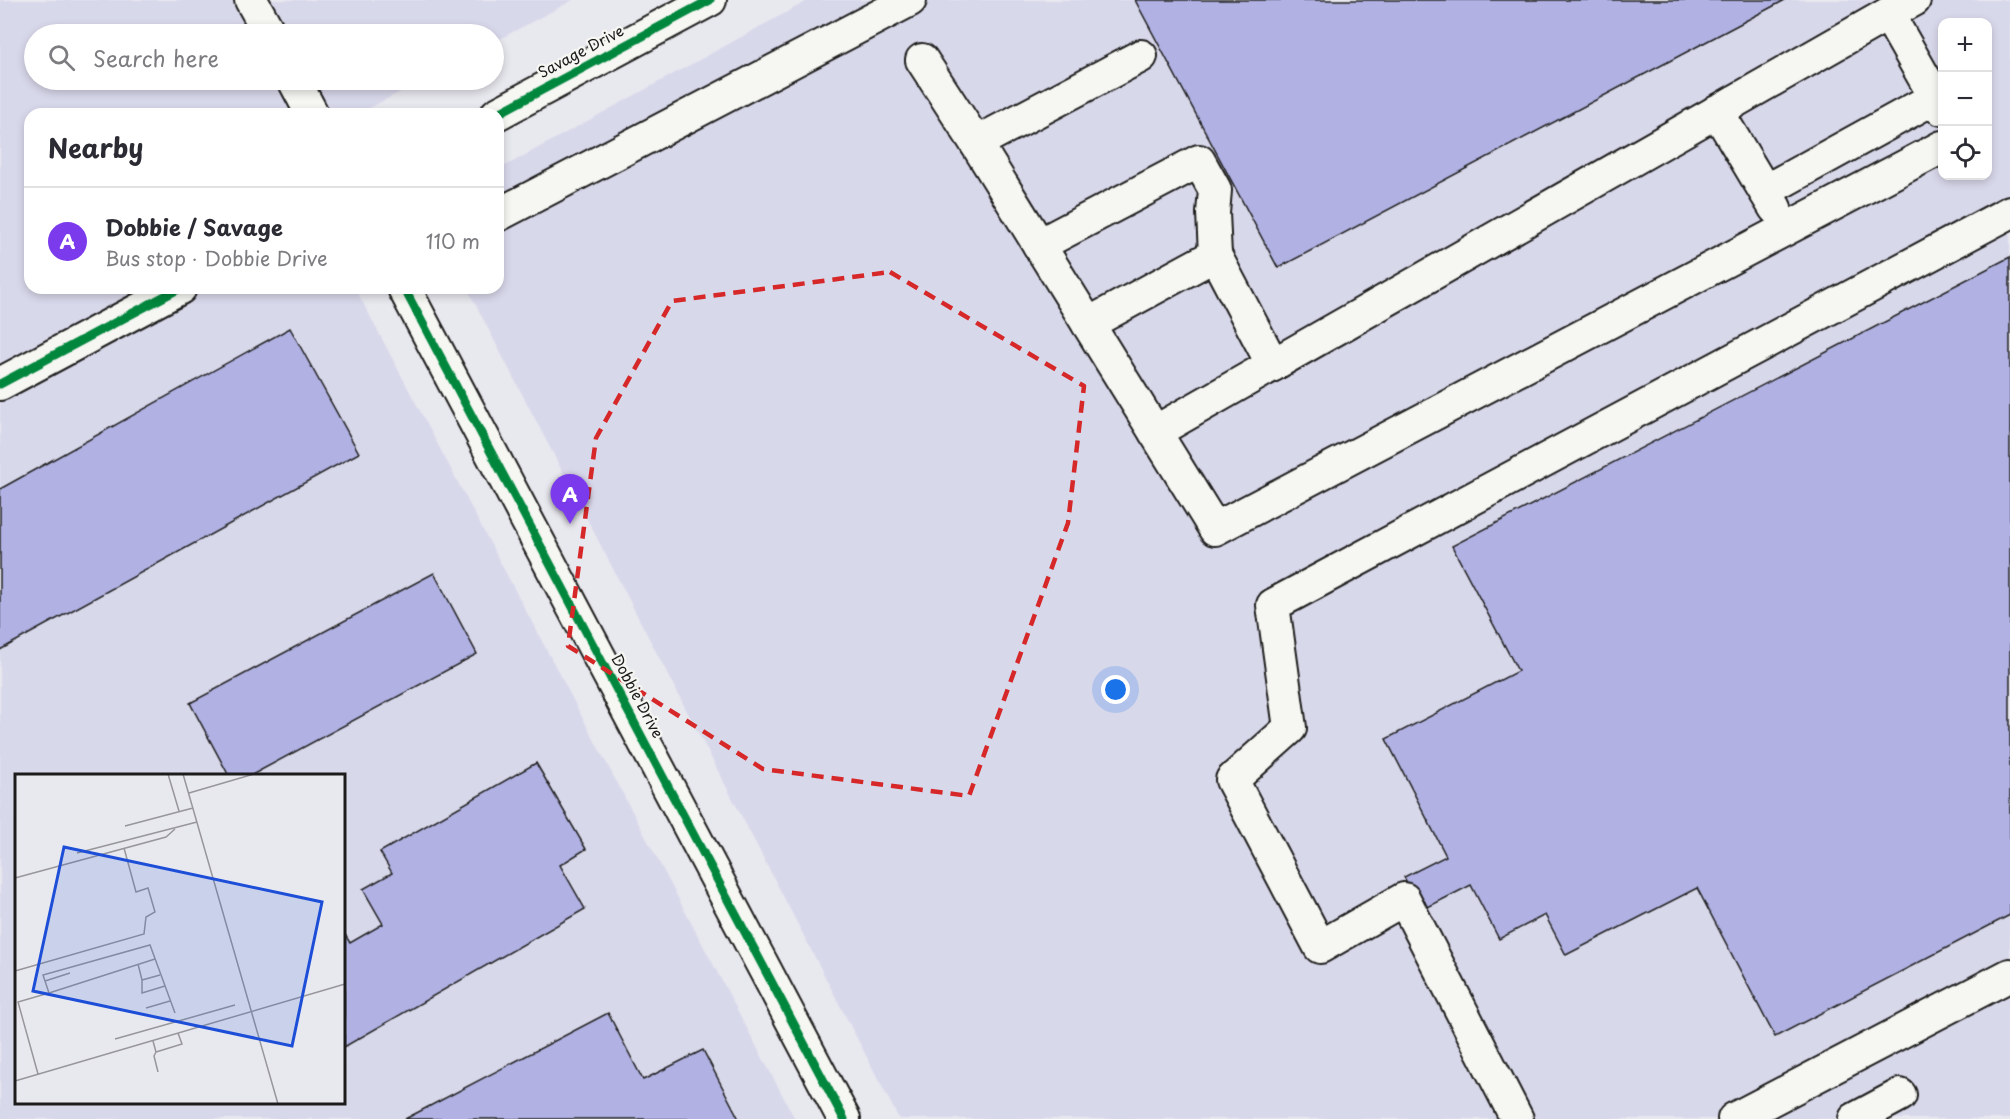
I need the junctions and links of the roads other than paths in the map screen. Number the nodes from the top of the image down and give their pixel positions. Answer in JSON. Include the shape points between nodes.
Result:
{"nodes":[{"id":1,"x":251,"y":0,"type":"edge"},
{"id":2,"x":710,"y":0,"type":"edge"},
{"id":3,"x":910,"y":0,"type":"edge"},
{"id":4,"x":1901,"y":7,"type":"edge"},
{"id":5,"x":264,"y":24,"type":"edge"},
{"id":6,"x":1141,"y":56,"type":"dead end"},
{"id":7,"x":922,"y":60,"type":"dead end"},
{"id":8,"x":299,"y":90,"type":"edge"},
{"id":9,"x":1938,"y":100,"type":"edge"},
{"id":10,"x":1938,"y":104,"type":"edge"},
{"id":11,"x":309,"y":108,"type":"edge"},
{"id":12,"x":504,"y":110,"type":"edge"},
{"id":13,"x":1718,"y":111,"type":"junction"},
{"id":14,"x":976,"y":143,"type":"junction"},
{"id":15,"x":1938,"y":149,"type":"edge"},
{"id":16,"x":1765,"y":191,"type":"junction"},
{"id":17,"x":504,"y":212,"type":"edge"},
{"id":18,"x":2010,"y":212,"type":"edge"},
{"id":19,"x":1788,"y":229,"type":"junction"},
{"id":20,"x":1039,"y":245,"type":"junction"},
{"id":21,"x":1215,"y":255,"type":"junction"},
{"id":22,"x":169,"y":294,"type":"edge"},
{"id":23,"x":407,"y":294,"type":"edge"},
{"id":24,"x":1088,"y":324,"type":"junction"},
{"id":25,"x":1273,"y":365,"type":"junction"},
{"id":26,"x":0,"y":384,"type":"edge"},
{"id":27,"x":1155,"y":432,"type":"junction"},
{"id":28,"x":2010,"y":975,"type":"edge"},
{"id":29,"x":1900,"y":1095,"type":"dead end"},
{"id":30,"x":844,"y":1119,"type":"edge"},
{"id":31,"x":1518,"y":1119,"type":"edge"},
{"id":32,"x":1734,"y":1119,"type":"edge"},
{"id":33,"x":1855,"y":1119,"type":"edge"}],
"edges":[{"from":1,"to":5,"type":"street"},
{"from":2,"to":12,"type":"street","name":"Savage Drive"},
{"from":3,"to":17,"type":"street"},
{"from":4,"to":9,"type":"street"},
{"from":4,"to":13,"type":"street"},
{"from":6,"to":14,"type":"street"},
{"from":7,"to":14,"type":"street"},
{"from":8,"to":11,"type":"street"},
{"from":10,"to":16,"type":"street"},
{"from":13,"to":16,"type":"street"},
{"from":13,"to":25,"type":"street"},
{"from":14,"to":20,"type":"street"},
{"from":15,"to":19,"type":"street"},
{"from":16,"to":19,"type":"street"},
{"from":18,"to":31,"type":"street","via":[[1274,605],[1290,728],[1232,780],[1320,947],[1404,899]]},
{"from":19,"to":27,"type":"street","via":[[1215,529]]},
{"from":20,"to":21,"type":"street","via":[[1199,161],[1215,190]]},
{"from":20,"to":24,"type":"street"},
{"from":21,"to":24,"type":"street"},
{"from":21,"to":25,"type":"street"},
{"from":22,"to":26,"type":"street"},
{"from":23,"to":30,"type":"street","name":"Dobbie Drive"},
{"from":24,"to":27,"type":"street"},
{"from":25,"to":27,"type":"street"},
{"from":28,"to":32,"type":"street"},
{"from":29,"to":33,"type":"street"}]}
